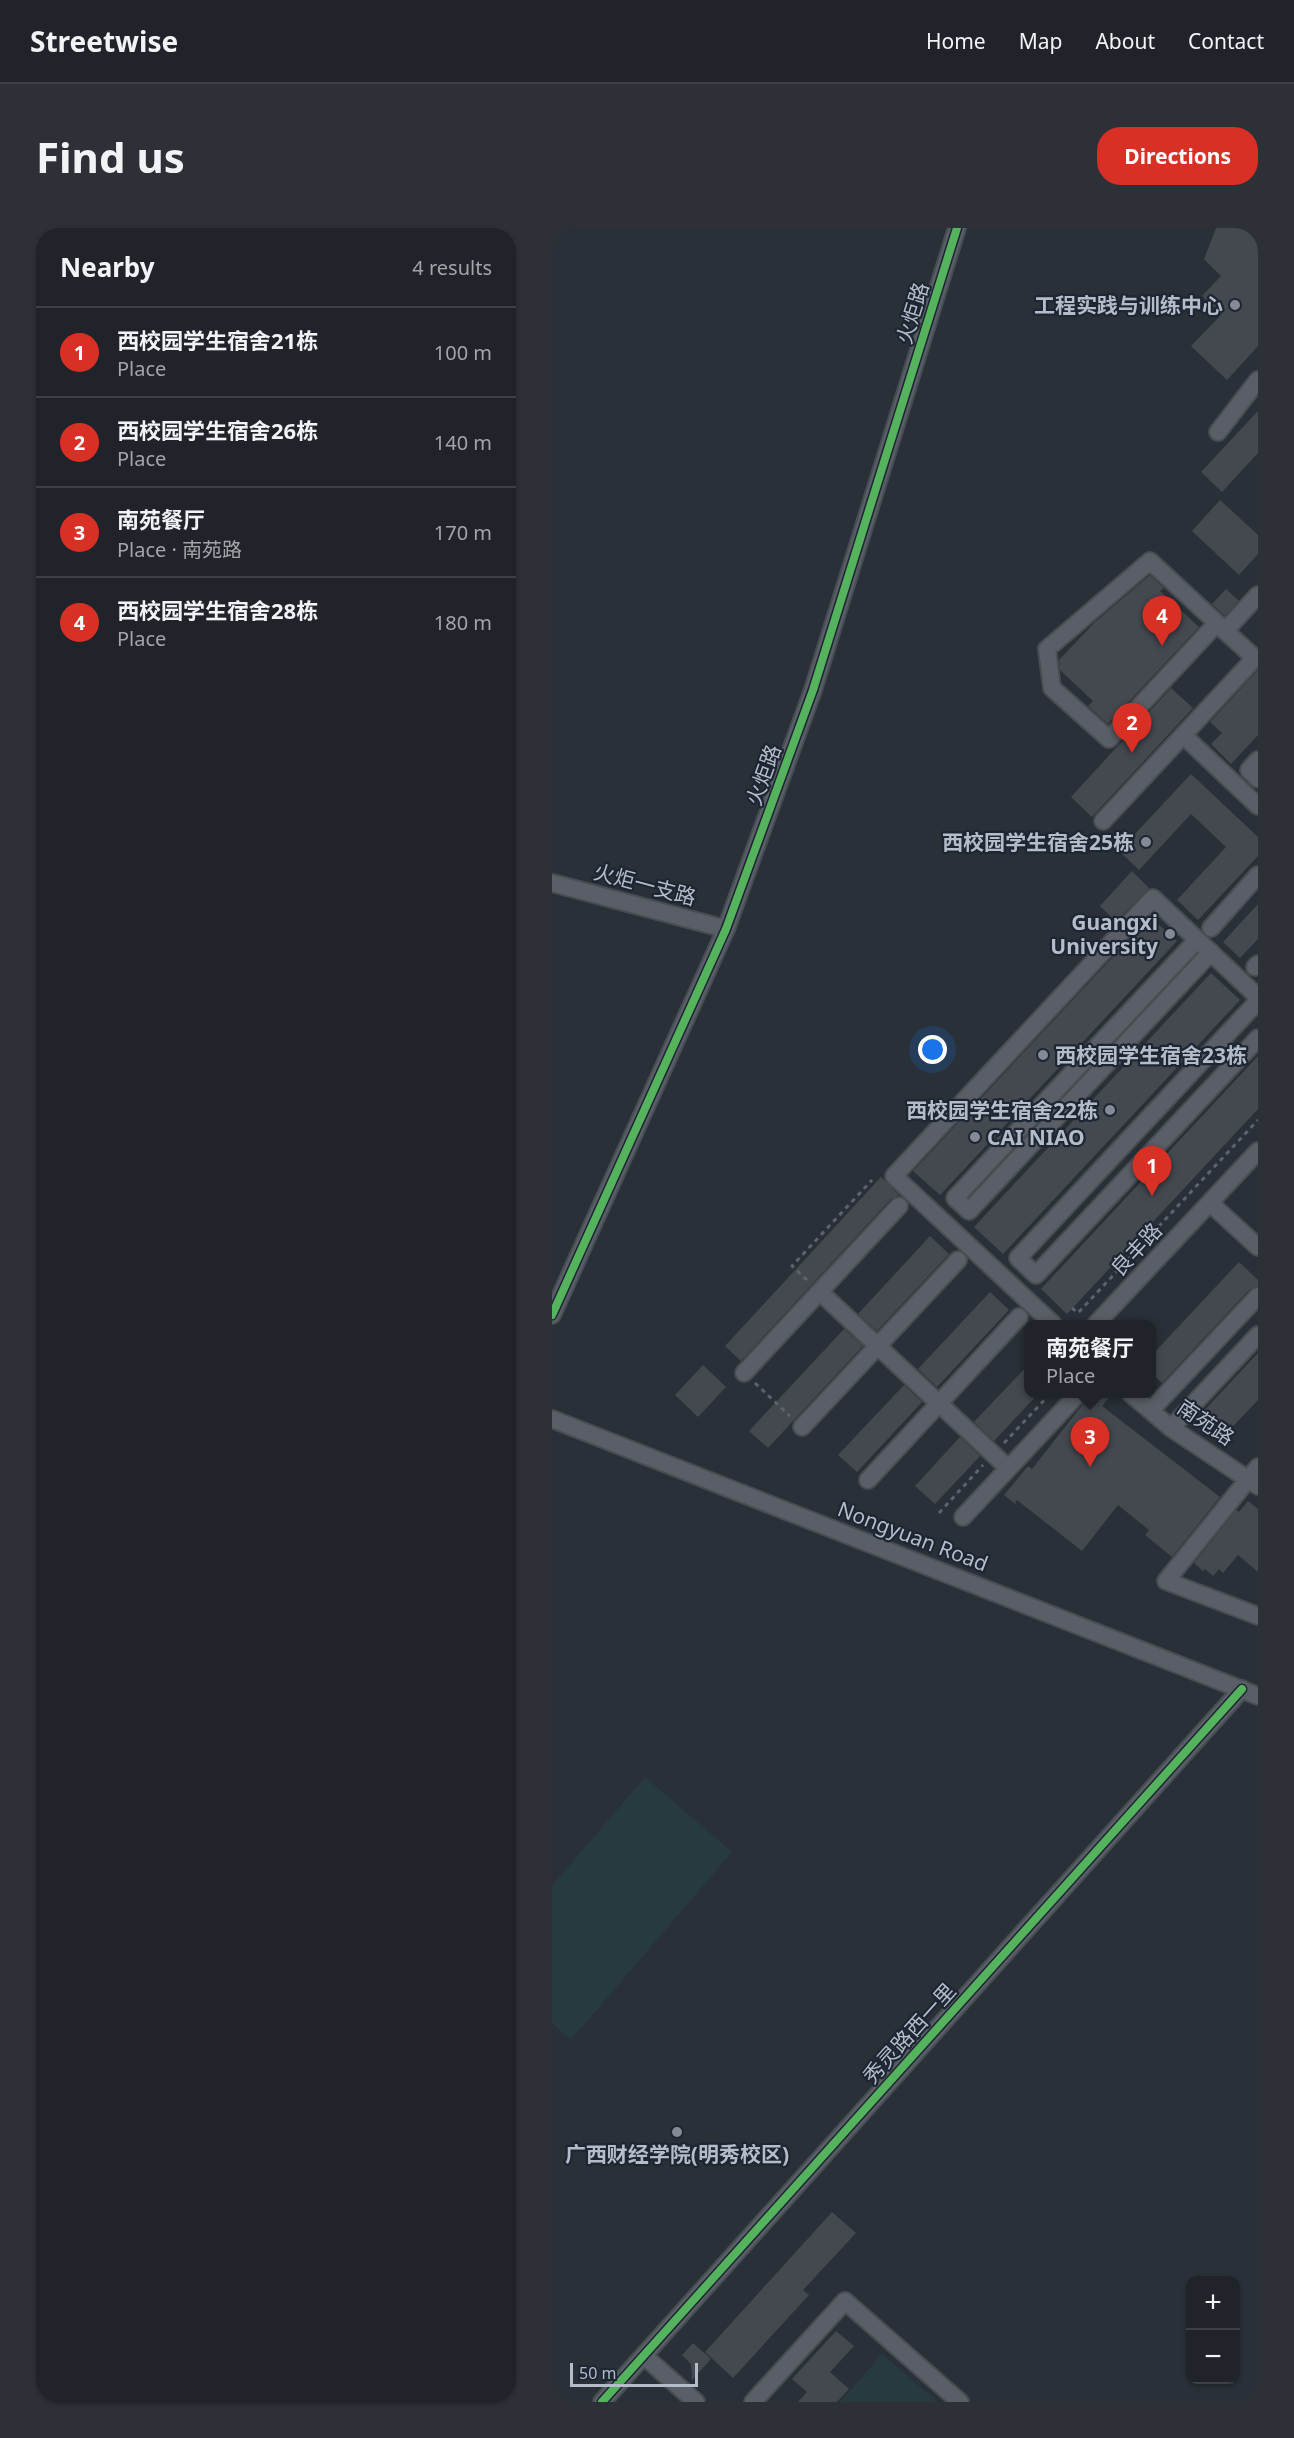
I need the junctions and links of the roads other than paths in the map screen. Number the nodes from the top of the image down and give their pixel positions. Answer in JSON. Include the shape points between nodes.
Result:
{"nodes":[{"id":1,"x":957,"y":228,"type":"edge"},
{"id":2,"x":1258,"y":380,"type":"edge"},
{"id":3,"x":1218,"y":432,"type":"dead end"},
{"id":4,"x":1258,"y":596,"type":"edge"},
{"id":5,"x":1221,"y":627,"type":"junction"},
{"id":6,"x":1183,"y":735,"type":"junction"},
{"id":7,"x":1258,"y":760,"type":"edge"},
{"id":8,"x":1258,"y":778,"type":"edge"},
{"id":9,"x":1258,"y":806,"type":"edge"},
{"id":10,"x":1102,"y":821,"type":"dead end"},
{"id":11,"x":1258,"y":875,"type":"edge"},
{"id":12,"x":552,"y":883,"type":"edge"},
{"id":13,"x":1211,"y":928,"type":"dead end"},
{"id":14,"x":726,"y":929,"type":"junction"},
{"id":15,"x":1197,"y":940,"type":"junction"},
{"id":16,"x":1211,"y":952,"type":"junction"},
{"id":17,"x":1258,"y":997,"type":"edge"},
{"id":18,"x":1258,"y":1001,"type":"edge"},
{"id":19,"x":1258,"y":1038,"type":"edge"},
{"id":20,"x":1258,"y":1151,"type":"edge"},
{"id":21,"x":1210,"y":1203,"type":"junction"},
{"id":22,"x":899,"y":1206,"type":"dead end"},
{"id":23,"x":1258,"y":1246,"type":"edge"},
{"id":24,"x":958,"y":1260,"type":"dead end"},
{"id":25,"x":820,"y":1292,"type":"junction"},
{"id":26,"x":1258,"y":1296,"type":"edge"},
{"id":27,"x":552,"y":1315,"type":"edge"},
{"id":28,"x":1019,"y":1317,"type":"dead end"},
{"id":29,"x":1049,"y":1320,"type":"edge"},
{"id":30,"x":1100,"y":1320,"type":"edge"},
{"id":31,"x":1258,"y":1335,"type":"edge"},
{"id":32,"x":878,"y":1346,"type":"junction"},
{"id":33,"x":744,"y":1373,"type":"road end"},
{"id":34,"x":1074,"y":1398,"type":"edge"},
{"id":35,"x":1136,"y":1398,"type":"edge"},
{"id":36,"x":939,"y":1403,"type":"junction"},
{"id":37,"x":1150,"y":1410,"type":"junction"},
{"id":38,"x":552,"y":1419,"type":"edge"},
{"id":39,"x":802,"y":1427,"type":"road end"},
{"id":40,"x":1171,"y":1428,"type":"junction"},
{"id":41,"x":1008,"y":1468,"type":"junction"},
{"id":42,"x":1255,"y":1477,"type":"edge"},
{"id":43,"x":867,"y":1480,"type":"dead end"},
{"id":44,"x":963,"y":1517,"type":"dead end"},
{"id":45,"x":1258,"y":1616,"type":"edge"},
{"id":46,"x":1242,"y":1689,"type":"junction"},
{"id":47,"x":1258,"y":1696,"type":"edge"},
{"id":48,"x":644,"y":2356,"type":"junction"},
{"id":49,"x":602,"y":2402,"type":"edge"},
{"id":50,"x":696,"y":2402,"type":"edge"},
{"id":51,"x":753,"y":2402,"type":"edge"},
{"id":52,"x":960,"y":2402,"type":"edge"}],
"edges":[{"from":1,"to":14,"type":"street","name":"火炬路","via":[[813,690]]},
{"from":2,"to":3,"type":"street"},
{"from":4,"to":5,"type":"street"},
{"from":5,"to":5,"type":"street","via":[[1150,561],[1047,649],[1052,688],[1108,739]]},
{"from":5,"to":6,"type":"street","via":[[1255,658]]},
{"from":6,"to":9,"type":"street"},
{"from":6,"to":10,"type":"street"},
{"from":7,"to":8,"type":"street","via":[[1249,770]]},
{"from":11,"to":13,"type":"street"},
{"from":12,"to":14,"type":"street","name":"火炬一支路"},
{"from":14,"to":27,"type":"street","name":"火炬路"},
{"from":15,"to":16,"type":"street"},
{"from":15,"to":16,"type":"street","via":[[955,1198],[969,1211]]},
{"from":15,"to":29,"type":"street","via":[[1153,898],[894,1176]]},
{"from":16,"to":17,"type":"street"},
{"from":18,"to":19,"type":"street","via":[[1018,1258],[1036,1275]]},
{"from":20,"to":21,"type":"street","name":"良丰路"},
{"from":21,"to":23,"type":"street"},
{"from":21,"to":30,"type":"street","name":"良丰路"},
{"from":22,"to":25,"type":"street"},
{"from":24,"to":32,"type":"street"},
{"from":25,"to":32,"type":"street"},
{"from":25,"to":33,"type":"street"},
{"from":26,"to":37,"type":"street"},
{"from":28,"to":36,"type":"street"},
{"from":31,"to":40,"type":"street"},
{"from":32,"to":36,"type":"street"},
{"from":32,"to":39,"type":"street"},
{"from":34,"to":41,"type":"street"},
{"from":35,"to":37,"type":"street","name":"南苑路"},
{"from":36,"to":41,"type":"street"},
{"from":36,"to":43,"type":"street"},
{"from":37,"to":40,"type":"street","name":"南苑路"},
{"from":38,"to":46,"type":"street","name":"Nongyuan Road"},
{"from":40,"to":42,"type":"street","name":"南苑路"},
{"from":41,"to":44,"type":"street"},
{"from":42,"to":45,"type":"street","via":[[1166,1581]]},
{"from":46,"to":47,"type":"street","name":"Nongyuan Road"},
{"from":46,"to":48,"type":"street","name":"秀灵路西一里"},
{"from":48,"to":49,"type":"street","name":"秀灵路西一里"},
{"from":48,"to":50,"type":"street"},
{"from":51,"to":52,"type":"street","via":[[844,2301]]}]}
